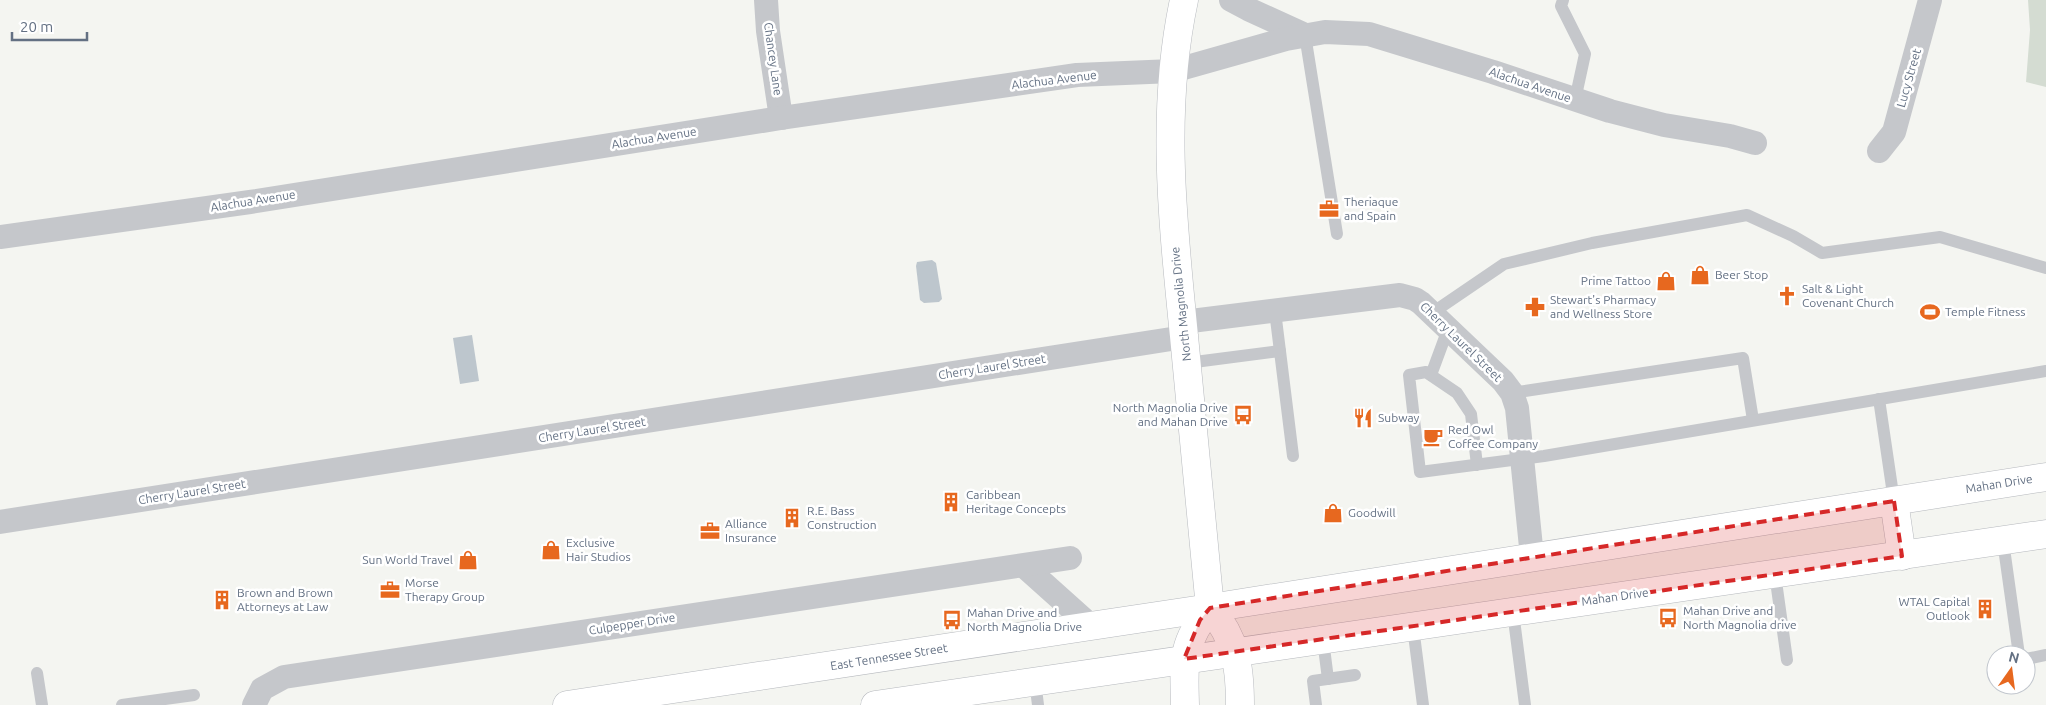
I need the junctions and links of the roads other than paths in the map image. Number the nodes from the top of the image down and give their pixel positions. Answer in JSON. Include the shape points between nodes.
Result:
{"nodes":[{"id":1,"x":766,"y":0,"type":"edge"},
{"id":2,"x":1184,"y":0,"type":"edge"},
{"id":3,"x":1231,"y":0,"type":"edge"},
{"id":4,"x":1563,"y":0,"type":"edge"},
{"id":5,"x":1930,"y":0,"type":"edge"},
{"id":6,"x":1305,"y":35,"type":"junction"},
{"id":7,"x":1173,"y":71,"type":"junction"},
{"id":8,"x":1575,"y":100,"type":"junction"},
{"id":9,"x":781,"y":118,"type":"junction"},
{"id":10,"x":1755,"y":143,"type":"dead end"},
{"id":11,"x":1879,"y":151,"type":"dead end"},
{"id":12,"x":1337,"y":234,"type":"dead end"},
{"id":13,"x":0,"y":238,"type":"edge"},
{"id":14,"x":2046,"y":268,"type":"edge"},
{"id":15,"x":1275,"y":311,"type":"junction"},
{"id":16,"x":1440,"y":321,"type":"junction"},
{"id":17,"x":1185,"y":341,"type":"junction"},
{"id":18,"x":1280,"y":351,"type":"junction"},
{"id":19,"x":2046,"y":371,"type":"edge"},
{"id":20,"x":1431,"y":375,"type":"junction"},
{"id":21,"x":1512,"y":393,"type":"junction"},
{"id":22,"x":1879,"y":398,"type":"junction"},
{"id":23,"x":1753,"y":420,"type":"junction"},
{"id":24,"x":1293,"y":456,"type":"dead end"},
{"id":25,"x":1523,"y":460,"type":"junction"},
{"id":26,"x":1477,"y":465,"type":"junction"},
{"id":27,"x":2046,"y":477,"type":"edge"},
{"id":28,"x":1894,"y":501,"type":"junction"},
{"id":29,"x":0,"y":522,"type":"edge"},
{"id":30,"x":2046,"y":534,"type":"edge"},
{"id":31,"x":2003,"y":541,"type":"junction"},
{"id":32,"x":1902,"y":556,"type":"junction"},
{"id":33,"x":1532,"y":557,"type":"junction"},
{"id":34,"x":1070,"y":558,"type":"dead end"},
{"id":35,"x":1024,"y":566,"type":"junction"},
{"id":36,"x":1775,"y":574,"type":"junction"},
{"id":37,"x":1210,"y":608,"type":"junction"},
{"id":38,"x":1513,"y":612,"type":"junction"},
{"id":39,"x":1091,"y":626,"type":"junction"},
{"id":40,"x":1414,"y":627,"type":"junction"},
{"id":41,"x":1323,"y":640,"type":"junction"},
{"id":42,"x":2018,"y":645,"type":"edge"},
{"id":43,"x":1236,"y":653,"type":"junction"},
{"id":44,"x":1184,"y":659,"type":"junction"},
{"id":45,"x":1787,"y":660,"type":"dead end"},
{"id":46,"x":37,"y":673,"type":"dead end"},
{"id":47,"x":1355,"y":675,"type":"dead end"},
{"id":48,"x":1328,"y":679,"type":"junction"},
{"id":49,"x":1036,"y":693,"type":"edge"},
{"id":50,"x":194,"y":695,"type":"dead end"},
{"id":51,"x":947,"y":700,"type":"edge"},
{"id":52,"x":576,"y":704,"type":"edge"},
{"id":53,"x":42,"y":705,"type":"edge"},
{"id":54,"x":122,"y":705,"type":"edge"},
{"id":55,"x":254,"y":705,"type":"edge"},
{"id":56,"x":875,"y":705,"type":"edge"},
{"id":57,"x":1184,"y":705,"type":"edge"},
{"id":58,"x":1240,"y":705,"type":"edge"},
{"id":59,"x":1316,"y":705,"type":"edge"},
{"id":60,"x":1423,"y":705,"type":"edge"},
{"id":61,"x":1525,"y":705,"type":"edge"}],
"edges":[{"from":1,"to":9,"type":"street","name":"Chancey Lane"},
{"from":2,"to":7,"type":"main road","name":"North Magnolia Drive"},
{"from":3,"to":6,"type":"street"},
{"from":4,"to":8,"type":"lane","via":[[1561,6],[1585,54]]},
{"from":5,"to":11,"type":"street","name":"Lucy Street","via":[[1894,132]]},
{"from":6,"to":7,"type":"street","name":"Alachua Avenue"},
{"from":6,"to":8,"type":"street","name":"Alachua Avenue","via":[[1325,32],[1369,34]]},
{"from":6,"to":12,"type":"lane"},
{"from":7,"to":9,"type":"street","name":"Alachua Avenue","via":[[1077,76]]},
{"from":7,"to":17,"type":"main road","name":"North Magnolia Drive","via":[[1170,188]]},
{"from":8,"to":10,"type":"street","name":"Alachua Avenue","via":[[1664,125]]},
{"from":9,"to":13,"type":"street","name":"Alachua Avenue"},
{"from":14,"to":16,"type":"lane","via":[[1940,238],[1822,253],[1747,216],[1592,243],[1504,264]]},
{"from":15,"to":16,"type":"street","name":"Cherry Laurel Street","via":[[1400,295],[1415,299]]},
{"from":15,"to":17,"type":"street","name":"Cherry Laurel Street"},
{"from":15,"to":18,"type":"lane"},
{"from":16,"to":20,"type":"lane"},
{"from":16,"to":21,"type":"street","name":"Cherry Laurel Street"},
{"from":17,"to":18,"type":"lane"},
{"from":17,"to":29,"type":"street","name":"Cherry Laurel Street"},
{"from":17,"to":37,"type":"main road","name":"North Magnolia Drive"},
{"from":18,"to":24,"type":"lane"},
{"from":19,"to":22,"type":"lane"},
{"from":20,"to":26,"type":"lane","via":[[1457,393],[1471,414]]},
{"from":20,"to":26,"type":"lane","via":[[1426,372],[1409,375],[1420,472]]},
{"from":21,"to":23,"type":"lane","via":[[1743,358]]},
{"from":21,"to":25,"type":"street","name":"Cherry Laurel Street","via":[[1517,408]]},
{"from":22,"to":23,"type":"lane"},
{"from":22,"to":28,"type":"lane"},
{"from":23,"to":25,"type":"lane"},
{"from":25,"to":26,"type":"lane"},
{"from":25,"to":33,"type":"street","name":"Cherry Laurel Street"},
{"from":27,"to":28,"type":"main road","name":"Mahan Drive"},
{"from":28,"to":32,"type":"main road"},
{"from":28,"to":33,"type":"main road","name":"Mahan Drive"},
{"from":30,"to":31,"type":"main road","name":"Mahan Drive"},
{"from":31,"to":32,"type":"main road","name":"Mahan Drive"},
{"from":31,"to":42,"type":"lane"},
{"from":32,"to":36,"type":"main road","name":"Mahan Drive"},
{"from":33,"to":37,"type":"main road","name":"Mahan Drive"},
{"from":34,"to":35,"type":"street","name":"Culpepper Drive"},
{"from":35,"to":39,"type":"street"},
{"from":35,"to":55,"type":"street","name":"Culpepper Drive","via":[[284,677],[262,689]]},
{"from":36,"to":38,"type":"main road","name":"Mahan Drive"},
{"from":36,"to":45,"type":"lane"},
{"from":37,"to":39,"type":"main road","name":"East Tennessee Street"},
{"from":37,"to":43,"type":"main road","via":[[1226,629]]},
{"from":37,"to":44,"type":"main road","via":[[1193,633]]},
{"from":38,"to":40,"type":"main road","name":"Mahan Drive"},
{"from":38,"to":61,"type":"lane"},
{"from":39,"to":52,"type":"main road","name":"East Tennessee Street"},
{"from":40,"to":41,"type":"main road","name":"Mahan Drive"},
{"from":40,"to":60,"type":"lane"},
{"from":41,"to":43,"type":"main road","name":"Mahan Drive"},
{"from":41,"to":48,"type":"lane"},
{"from":43,"to":44,"type":"main road","name":"Mahan Drive"},
{"from":43,"to":58,"type":"main road"},
{"from":44,"to":49,"type":"main road"},
{"from":44,"to":57,"type":"main road"},
{"from":46,"to":53,"type":"lane"},
{"from":47,"to":48,"type":"lane"},
{"from":48,"to":59,"type":"lane","via":[[1313,681]]},
{"from":49,"to":51,"type":"main road"},
{"from":50,"to":54,"type":"lane"},
{"from":51,"to":56,"type":"main road"}]}
